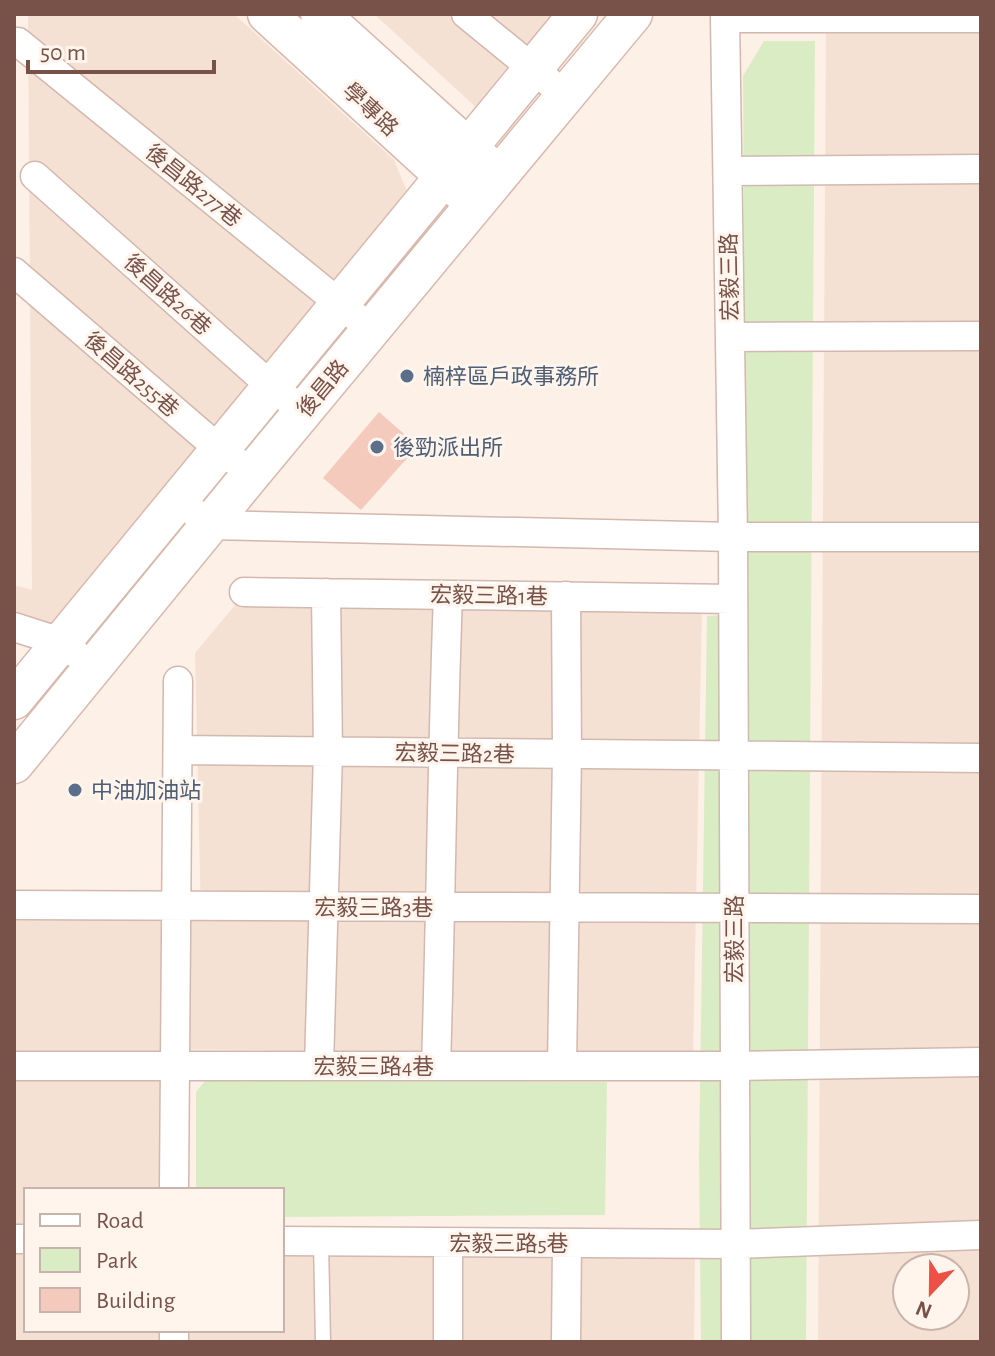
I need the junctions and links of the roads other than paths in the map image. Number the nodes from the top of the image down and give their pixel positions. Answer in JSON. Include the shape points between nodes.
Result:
{"nodes":[{"id":1,"x":267,"y":14,"type":"edge"},
{"id":2,"x":320,"y":14,"type":"edge"},
{"id":3,"x":466,"y":14,"type":"edge"},
{"id":4,"x":578,"y":14,"type":"edge"},
{"id":5,"x":633,"y":14,"type":"edge"},
{"id":6,"x":981,"y":18,"type":"edge"},
{"id":7,"x":18,"y":42,"type":"dead end"},
{"id":8,"x":533,"y":69,"type":"junction"},
{"id":9,"x":565,"y":95,"type":"junction"},
{"id":10,"x":468,"y":148,"type":"junction"},
{"id":11,"x":981,"y":169,"type":"edge"},
{"id":12,"x":728,"y":171,"type":"junction"},
{"id":13,"x":35,"y":176,"type":"dead end"},
{"id":14,"x":445,"y":177,"type":"junction"},
{"id":15,"x":486,"y":190,"type":"junction"},
{"id":16,"x":14,"y":272,"type":"edge"},
{"id":17,"x":339,"y":303,"type":"junction"},
{"id":18,"x":371,"y":329,"type":"junction"},
{"id":19,"x":981,"y":336,"type":"edge"},
{"id":20,"x":730,"y":337,"type":"junction"},
{"id":21,"x":271,"y":386,"type":"junction"},
{"id":22,"x":303,"y":411,"type":"junction"},
{"id":23,"x":219,"y":449,"type":"junction"},
{"id":24,"x":252,"y":473,"type":"junction"},
{"id":25,"x":179,"y":499,"type":"junction"},
{"id":26,"x":209,"y":525,"type":"junction"},
{"id":27,"x":733,"y":537,"type":"junction"},
{"id":28,"x":981,"y":537,"type":"edge"},
{"id":29,"x":244,"y":592,"type":"dead end"},
{"id":30,"x":326,"y":593,"type":"junction"},
{"id":31,"x":448,"y":595,"type":"junction"},
{"id":32,"x":566,"y":596,"type":"junction"},
{"id":33,"x":733,"y":599,"type":"junction"},
{"id":34,"x":14,"y":627,"type":"edge"},
{"id":35,"x":61,"y":642,"type":"junction"},
{"id":36,"x":93,"y":668,"type":"junction"},
{"id":37,"x":178,"y":681,"type":"dead end"},
{"id":38,"x":14,"y":700,"type":"edge"},
{"id":39,"x":178,"y":750,"type":"junction"},
{"id":40,"x":328,"y":752,"type":"junction"},
{"id":41,"x":442,"y":753,"type":"junction"},
{"id":42,"x":567,"y":754,"type":"junction"},
{"id":43,"x":733,"y":756,"type":"junction"},
{"id":44,"x":981,"y":758,"type":"edge"},
{"id":45,"x":14,"y":764,"type":"edge"},
{"id":46,"x":14,"y":905,"type":"edge"},
{"id":47,"x":176,"y":906,"type":"junction"},
{"id":48,"x":323,"y":907,"type":"junction"},
{"id":49,"x":441,"y":907,"type":"junction"},
{"id":50,"x":565,"y":908,"type":"junction"},
{"id":51,"x":734,"y":908,"type":"junction"},
{"id":52,"x":981,"y":909,"type":"edge"},
{"id":53,"x":981,"y":1062,"type":"edge"},
{"id":54,"x":14,"y":1066,"type":"edge"},
{"id":55,"x":174,"y":1066,"type":"junction"},
{"id":56,"x":319,"y":1066,"type":"junction"},
{"id":57,"x":436,"y":1066,"type":"junction"},
{"id":58,"x":562,"y":1066,"type":"junction"},
{"id":59,"x":733,"y":1066,"type":"junction"},
{"id":60,"x":174,"y":1188,"type":"edge"},
{"id":61,"x":981,"y":1235,"type":"edge"},
{"id":62,"x":284,"y":1241,"type":"edge"},
{"id":63,"x":321,"y":1241,"type":"junction"},
{"id":64,"x":448,"y":1243,"type":"junction"},
{"id":65,"x":567,"y":1243,"type":"junction"},
{"id":66,"x":735,"y":1244,"type":"junction"},
{"id":67,"x":323,"y":1342,"type":"edge"},
{"id":68,"x":448,"y":1342,"type":"edge"},
{"id":69,"x":566,"y":1342,"type":"edge"},
{"id":70,"x":736,"y":1342,"type":"edge"}],
"edges":[{"from":1,"to":14,"type":"street","name":"學專路"},
{"from":2,"to":10,"type":"street","name":"學專路"},
{"from":3,"to":8,"type":"street"},
{"from":4,"to":8,"type":"street","name":"後昌路"},
{"from":5,"to":9,"type":"street","name":"後昌路"},
{"from":6,"to":12,"type":"street","name":"宏毅三路","via":[[725,18]]},
{"from":7,"to":17,"type":"street","name":"後昌路277巷"},
{"from":8,"to":9,"type":"street"},
{"from":8,"to":10,"type":"street","name":"後昌路"},
{"from":9,"to":15,"type":"street","name":"後昌路"},
{"from":10,"to":14,"type":"street","name":"後昌路"},
{"from":10,"to":15,"type":"street","name":"學專路"},
{"from":11,"to":12,"type":"street"},
{"from":12,"to":20,"type":"street","name":"宏毅三路"},
{"from":13,"to":21,"type":"street","name":"後昌路26巷"},
{"from":14,"to":15,"type":"street","name":"學專路"},
{"from":14,"to":17,"type":"street","name":"後昌路"},
{"from":15,"to":18,"type":"street","name":"後昌路"},
{"from":16,"to":23,"type":"street","name":"後昌路255巷"},
{"from":17,"to":18,"type":"street","name":"後昌路277巷"},
{"from":17,"to":21,"type":"street","name":"後昌路"},
{"from":18,"to":22,"type":"street","name":"後昌路"},
{"from":19,"to":20,"type":"street"},
{"from":20,"to":27,"type":"street","name":"宏毅三路"},
{"from":21,"to":22,"type":"street","name":"後昌路26巷"},
{"from":21,"to":23,"type":"street","name":"後昌路"},
{"from":22,"to":24,"type":"street","name":"後昌路"},
{"from":23,"to":24,"type":"street","name":"後昌路255巷"},
{"from":23,"to":25,"type":"street","name":"後昌路"},
{"from":24,"to":26,"type":"street","name":"後昌路"},
{"from":25,"to":26,"type":"street"},
{"from":25,"to":35,"type":"street","name":"後昌路"},
{"from":26,"to":27,"type":"street"},
{"from":26,"to":36,"type":"street","name":"後昌路"},
{"from":27,"to":28,"type":"street"},
{"from":27,"to":33,"type":"street","name":"宏毅三路"},
{"from":29,"to":30,"type":"street","name":"宏毅三路1巷"},
{"from":30,"to":31,"type":"street","name":"宏毅三路1巷"},
{"from":30,"to":40,"type":"street"},
{"from":31,"to":32,"type":"street","name":"宏毅三路1巷"},
{"from":31,"to":41,"type":"street"},
{"from":32,"to":33,"type":"street","name":"宏毅三路1巷"},
{"from":32,"to":42,"type":"street"},
{"from":33,"to":43,"type":"street","name":"宏毅三路"},
{"from":34,"to":35,"type":"street"},
{"from":35,"to":36,"type":"street"},
{"from":35,"to":38,"type":"street","name":"後昌路"},
{"from":36,"to":45,"type":"street","name":"後昌路"},
{"from":37,"to":39,"type":"street"},
{"from":39,"to":40,"type":"street","name":"宏毅三路2巷"},
{"from":39,"to":47,"type":"street"},
{"from":40,"to":41,"type":"street","name":"宏毅三路2巷"},
{"from":40,"to":48,"type":"street"},
{"from":41,"to":42,"type":"street","name":"宏毅三路2巷"},
{"from":41,"to":49,"type":"street"},
{"from":42,"to":43,"type":"street","name":"宏毅三路2巷"},
{"from":42,"to":50,"type":"street"},
{"from":43,"to":44,"type":"street","name":"宏毅三路2巷"},
{"from":43,"to":51,"type":"street","name":"宏毅三路"},
{"from":46,"to":47,"type":"street","name":"宏毅三路3巷"},
{"from":47,"to":48,"type":"street","name":"宏毅三路3巷"},
{"from":47,"to":55,"type":"street"},
{"from":48,"to":49,"type":"street","name":"宏毅三路3巷"},
{"from":48,"to":56,"type":"street"},
{"from":49,"to":50,"type":"street","name":"宏毅三路3巷"},
{"from":49,"to":57,"type":"street"},
{"from":50,"to":51,"type":"street","name":"宏毅三路3巷"},
{"from":50,"to":58,"type":"street"},
{"from":51,"to":52,"type":"street","name":"宏毅三路3巷"},
{"from":51,"to":59,"type":"street","name":"宏毅三路"},
{"from":53,"to":59,"type":"street","name":"宏毅三路4巷"},
{"from":54,"to":55,"type":"street","name":"宏毅三路4巷"},
{"from":55,"to":56,"type":"street","name":"宏毅三路4巷"},
{"from":55,"to":60,"type":"street"},
{"from":56,"to":57,"type":"street","name":"宏毅三路4巷"},
{"from":57,"to":58,"type":"street","name":"宏毅三路4巷"},
{"from":58,"to":59,"type":"street","name":"宏毅三路4巷"},
{"from":59,"to":66,"type":"street","name":"宏毅三路"},
{"from":61,"to":66,"type":"street","name":"宏毅三路5巷"},
{"from":62,"to":63,"type":"street","name":"宏毅三路5巷"},
{"from":63,"to":64,"type":"street","name":"宏毅三路5巷"},
{"from":63,"to":67,"type":"lane"},
{"from":64,"to":65,"type":"street","name":"宏毅三路5巷"},
{"from":64,"to":68,"type":"street"},
{"from":65,"to":66,"type":"street","name":"宏毅三路5巷"},
{"from":65,"to":69,"type":"street"},
{"from":66,"to":70,"type":"street","name":"宏毅三路"}]}
